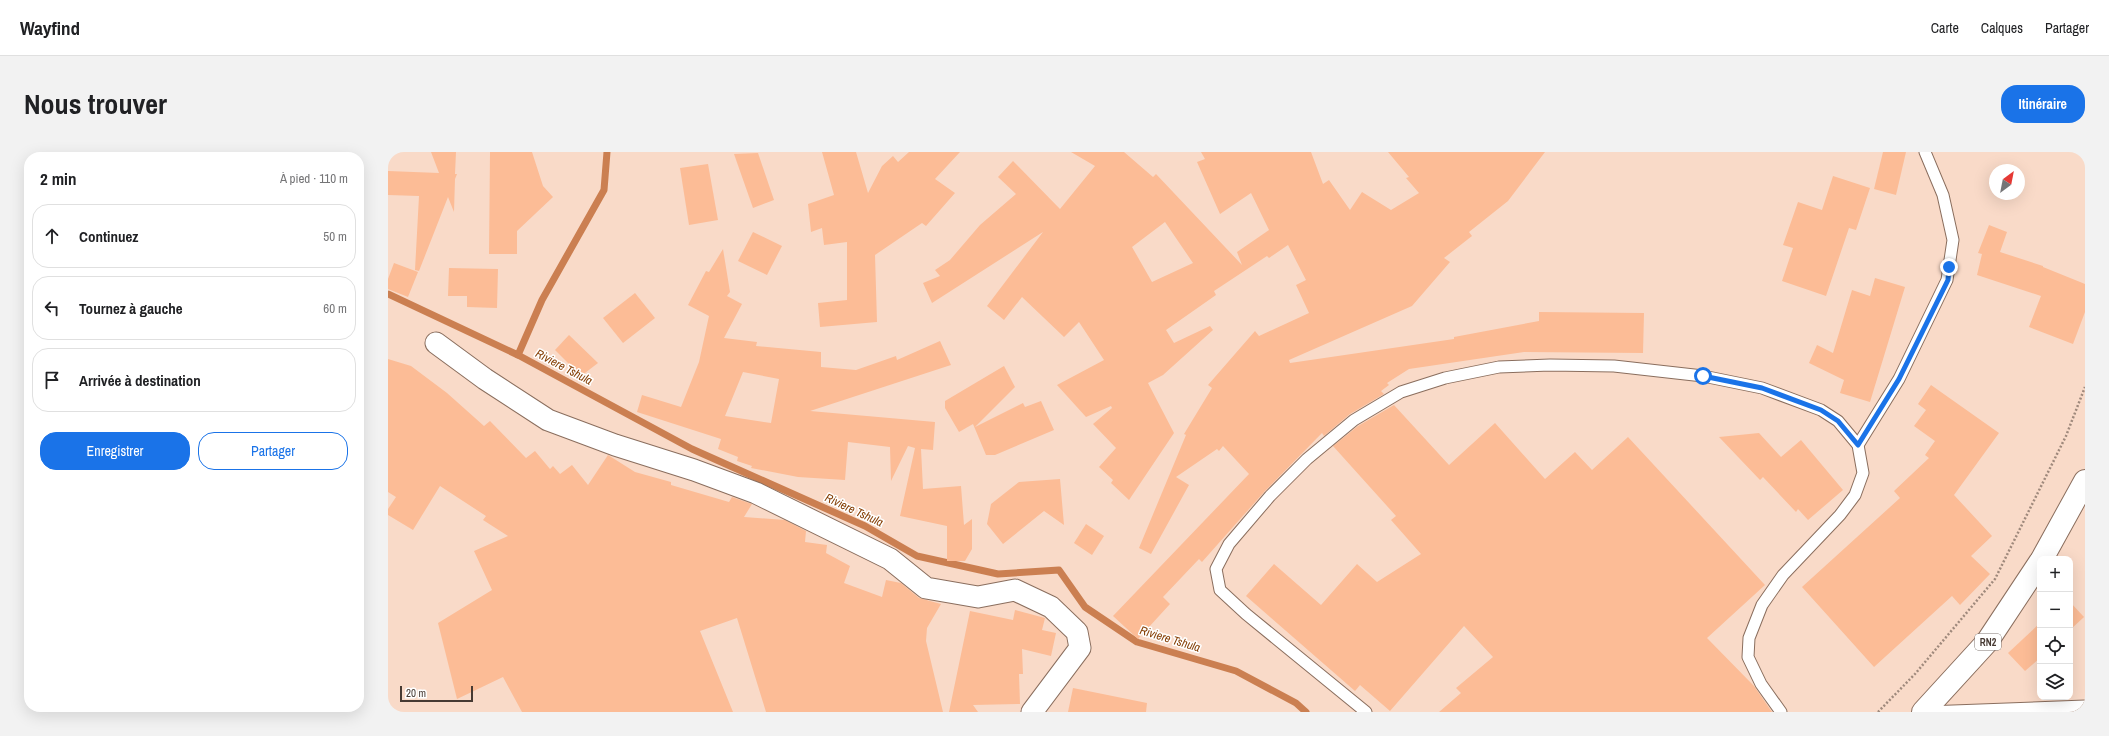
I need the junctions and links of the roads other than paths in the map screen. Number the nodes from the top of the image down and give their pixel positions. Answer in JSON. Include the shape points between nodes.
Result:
{"nodes":[{"id":1,"x":1925,"y":152,"type":"edge"},
{"id":2,"x":436,"y":343,"type":"dead end"},
{"id":3,"x":1858,"y":445,"type":"junction"},
{"id":4,"x":2085,"y":481,"type":"edge"},
{"id":5,"x":2044,"y":556,"type":"edge"},
{"id":6,"x":2037,"y":567,"type":"edge"},
{"id":7,"x":2085,"y":706,"type":"edge"},
{"id":8,"x":1032,"y":712,"type":"edge"},
{"id":9,"x":1366,"y":712,"type":"edge"},
{"id":10,"x":1781,"y":712,"type":"edge"},
{"id":11,"x":1924,"y":712,"type":"edge"}],
"edges":[{"from":1,"to":3,"type":"lane","via":[[1943,195],[1953,240],[1948,280],[1899,379]]},
{"from":2,"to":8,"type":"street","via":[[548,420],[756,493],[890,559],[926,588],[978,597],[1015,590],[1050,606],[1076,632],[1080,648]]},
{"from":3,"to":9,"type":"lane","via":[[1838,421],[1821,410],[1762,388],[1703,376],[1614,366],[1499,367],[1445,378],[1401,392],[1354,420],[1306,459],[1229,544],[1216,569],[1220,590]]},
{"from":3,"to":10,"type":"lane","via":[[1863,473],[1855,495],[1840,515],[1783,575],[1762,605],[1748,638],[1748,657]]},
{"from":4,"to":5,"type":"highway"},
{"from":6,"to":11,"type":"highway","number":"RN2","via":[[1987,642]]},
{"from":7,"to":11,"type":"lane"}]}
